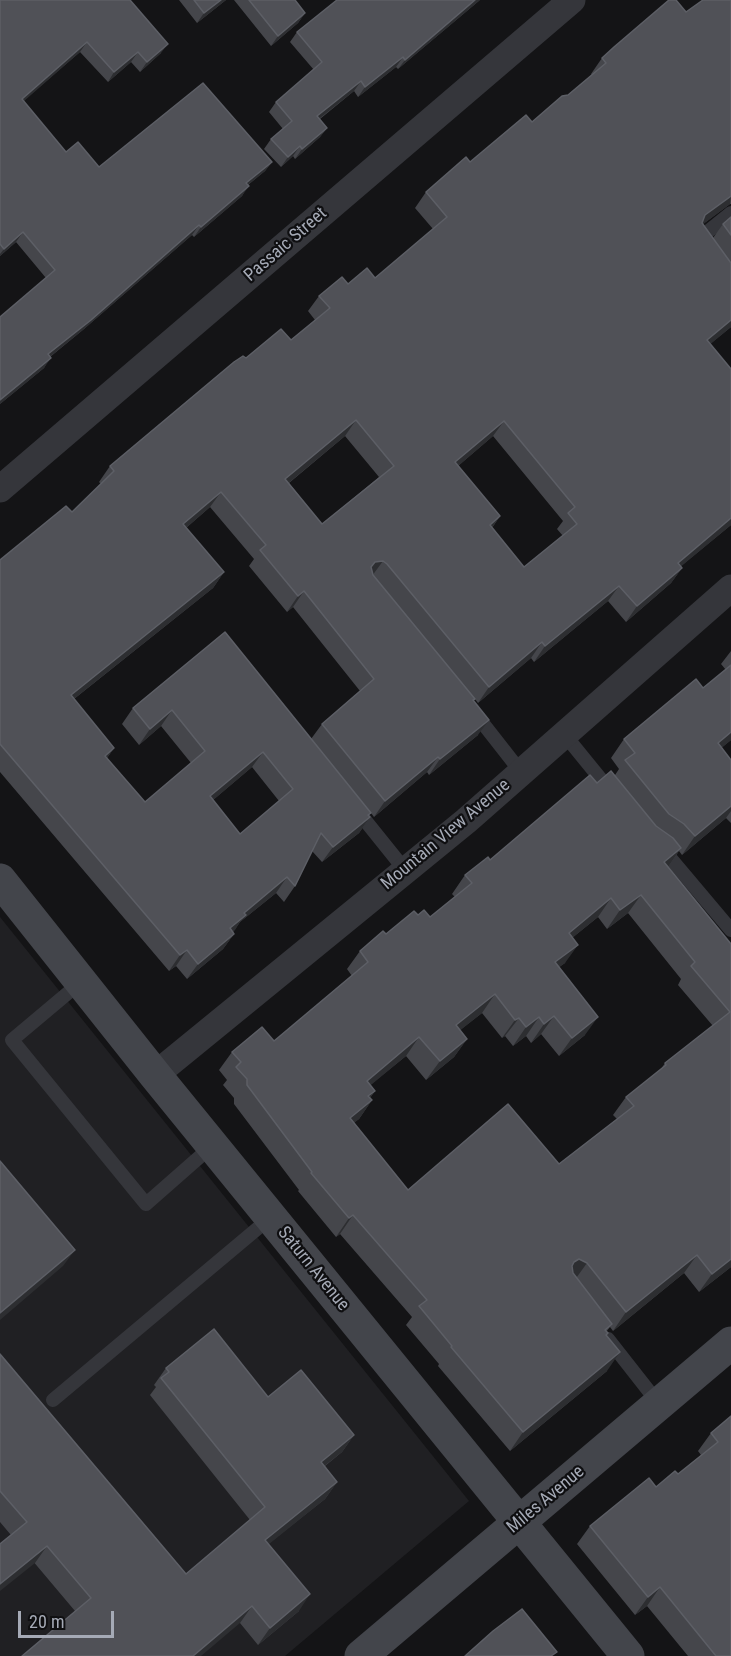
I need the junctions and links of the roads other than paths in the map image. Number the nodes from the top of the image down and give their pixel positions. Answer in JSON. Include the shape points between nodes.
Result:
{"nodes":[{"id":1,"x":572,"y":0,"type":"edge"},
{"id":2,"x":731,"y":213,"type":"edge"},
{"id":3,"x":712,"y":254,"type":"edge"},
{"id":4,"x":0,"y":489,"type":"edge"},
{"id":5,"x":731,"y":588,"type":"edge"},
{"id":6,"x":466,"y":704,"type":"edge"},
{"id":7,"x":564,"y":734,"type":"junction"},
{"id":8,"x":520,"y":772,"type":"junction"},
{"id":9,"x":346,"y":797,"type":"edge"},
{"id":10,"x":621,"y":804,"type":"edge"},
{"id":11,"x":650,"y":839,"type":"edge"},
{"id":12,"x":405,"y":870,"type":"junction"},
{"id":13,"x":0,"y":880,"type":"edge"},
{"id":14,"x":731,"y":930,"type":"edge"},
{"id":15,"x":81,"y":982,"type":"junction"},
{"id":16,"x":155,"y":1075,"type":"junction"},
{"id":17,"x":212,"y":1146,"type":"junction"},
{"id":18,"x":270,"y":1218,"type":"junction"},
{"id":19,"x":600,"y":1329,"type":"edge"},
{"id":20,"x":731,"y":1343,"type":"edge"},
{"id":21,"x":53,"y":1400,"type":"dead end"},
{"id":22,"x":659,"y":1404,"type":"junction"},
{"id":23,"x":520,"y":1522,"type":"junction"},
{"id":24,"x":361,"y":1656,"type":"edge"},
{"id":25,"x":628,"y":1656,"type":"edge"}],
"edges":[{"from":1,"to":4,"type":"street","name":"Passaic Street"},
{"from":2,"to":3,"type":"lane","via":[[700,238]]},
{"from":5,"to":7,"type":"street","name":"Mountain View Avenue"},
{"from":6,"to":8,"type":"lane"},
{"from":7,"to":8,"type":"street","name":"Mountain View Avenue"},
{"from":7,"to":10,"type":"lane"},
{"from":8,"to":12,"type":"street","name":"Mountain View Avenue"},
{"from":9,"to":12,"type":"lane"},
{"from":11,"to":14,"type":"lane","via":[[666,850]]},
{"from":12,"to":16,"type":"street","name":"Mountain View Avenue"},
{"from":13,"to":15,"type":"street","name":"Saturn Avenue"},
{"from":15,"to":16,"type":"street","name":"Saturn Avenue"},
{"from":15,"to":17,"type":"lane","via":[[12,1040],[146,1204]]},
{"from":16,"to":17,"type":"street","name":"Saturn Avenue"},
{"from":17,"to":18,"type":"street","name":"Saturn Avenue"},
{"from":18,"to":21,"type":"lane"},
{"from":18,"to":23,"type":"street","name":"Saturn Avenue"},
{"from":19,"to":22,"type":"lane"},
{"from":20,"to":22,"type":"street","name":"Miles Avenue"},
{"from":22,"to":23,"type":"street","name":"Miles Avenue"},
{"from":23,"to":24,"type":"street","name":"Miles Avenue"},
{"from":23,"to":25,"type":"street","name":"Saturn Avenue"}]}
